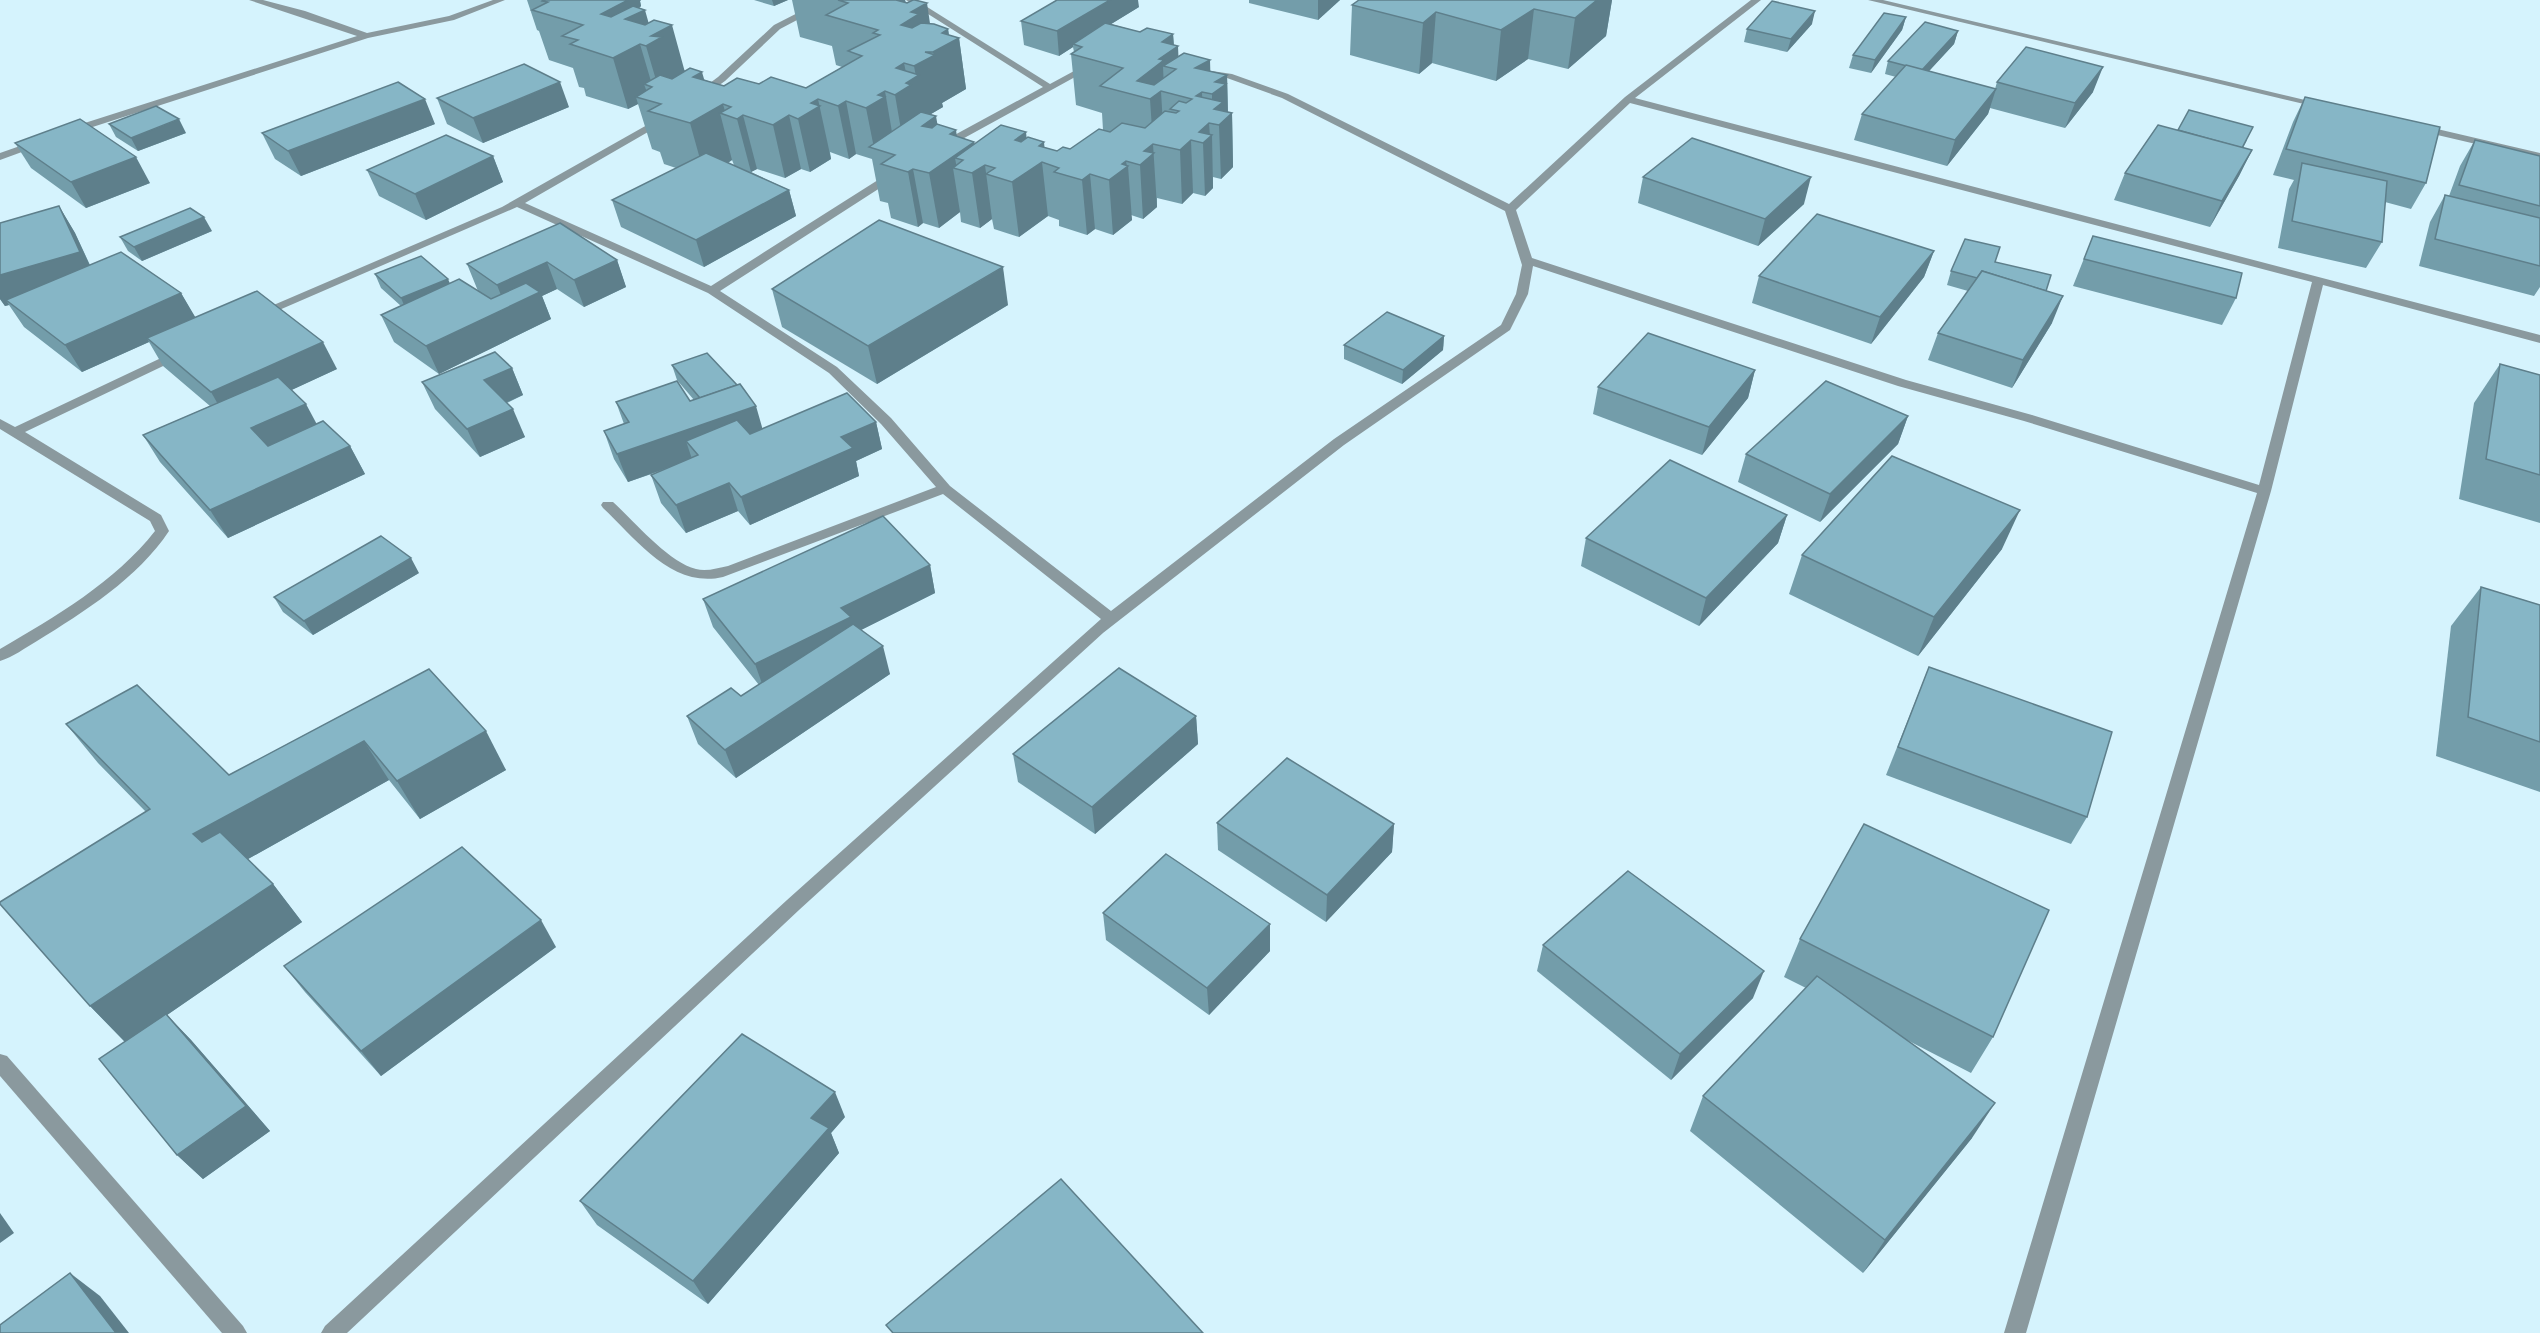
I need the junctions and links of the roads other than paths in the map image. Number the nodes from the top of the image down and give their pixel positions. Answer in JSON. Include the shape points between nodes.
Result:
{"nodes":[{"id":1,"x":253,"y":0,"type":"edge"},
{"id":2,"x":501,"y":0,"type":"edge"},
{"id":3,"x":831,"y":0,"type":"edge"},
{"id":4,"x":910,"y":0,"type":"edge"},
{"id":5,"x":1757,"y":0,"type":"edge"},
{"id":6,"x":1872,"y":0,"type":"edge"},
{"id":7,"x":366,"y":36,"type":"junction"},
{"id":8,"x":1099,"y":62,"type":"edge"},
{"id":9,"x":1196,"y":71,"type":"edge"},
{"id":10,"x":1049,"y":87,"type":"junction"},
{"id":11,"x":1628,"y":99,"type":"junction"},
{"id":12,"x":690,"y":102,"type":"edge"},
{"id":13,"x":2333,"y":108,"type":"edge"},
{"id":14,"x":671,"y":113,"type":"edge"},
{"id":15,"x":2413,"y":126,"type":"edge"},
{"id":16,"x":56,"y":136,"type":"edge"},
{"id":17,"x":45,"y":140,"type":"edge"},
{"id":18,"x":936,"y":150,"type":"edge"},
{"id":19,"x":2540,"y":156,"type":"edge"},
{"id":20,"x":0,"y":157,"type":"edge"},
{"id":21,"x":907,"y":167,"type":"edge"},
{"id":22,"x":516,"y":203,"type":"junction"},
{"id":23,"x":1510,"y":209,"type":"junction"},
{"id":24,"x":1527,"y":260,"type":"junction"},
{"id":25,"x":2318,"y":281,"type":"junction"},
{"id":26,"x":712,"y":291,"type":"junction"},
{"id":27,"x":250,"y":320,"type":"edge"},
{"id":28,"x":2540,"y":339,"type":"edge"},
{"id":29,"x":186,"y":350,"type":"edge"},
{"id":30,"x":0,"y":423,"type":"edge"},
{"id":31,"x":15,"y":432,"type":"junction"},
{"id":32,"x":945,"y":489,"type":"junction"},
{"id":33,"x":2264,"y":491,"type":"junction"},
{"id":34,"x":608,"y":505,"type":"dead end"},
{"id":35,"x":1111,"y":619,"type":"junction"},
{"id":36,"x":0,"y":656,"type":"edge"},
{"id":37,"x":0,"y":1062,"type":"edge"},
{"id":38,"x":236,"y":1333,"type":"edge"},
{"id":39,"x":332,"y":1333,"type":"edge"},
{"id":40,"x":2015,"y":1333,"type":"edge"}],
"edges":[{"from":1,"to":7,"type":"street"},
{"from":2,"to":7,"type":"street","via":[[451,18]]},
{"from":3,"to":12,"type":"street","via":[[777,27],[717,84]]},
{"from":4,"to":10,"type":"street"},
{"from":5,"to":11,"type":"street"},
{"from":6,"to":13,"type":"street"},
{"from":7,"to":16,"type":"street"},
{"from":8,"to":10,"type":"street"},
{"from":9,"to":23,"type":"street","via":[[1229,76],[1285,96]]},
{"from":10,"to":18,"type":"street"},
{"from":11,"to":23,"type":"street"},
{"from":11,"to":25,"type":"street"},
{"from":14,"to":22,"type":"street"},
{"from":15,"to":19,"type":"street"},
{"from":17,"to":20,"type":"street"},
{"from":21,"to":26,"type":"street"},
{"from":22,"to":26,"type":"street"},
{"from":22,"to":27,"type":"street"},
{"from":23,"to":24,"type":"street"},
{"from":24,"to":33,"type":"street","via":[[1902,383]]},
{"from":24,"to":35,"type":"street","via":[[1521,300],[1506,327],[1339,442]]},
{"from":25,"to":28,"type":"street"},
{"from":25,"to":33,"type":"street"},
{"from":26,"to":32,"type":"street","via":[[833,370],[886,421]]},
{"from":29,"to":31,"type":"street"},
{"from":30,"to":31,"type":"street"},
{"from":31,"to":36,"type":"street","via":[[156,518],[162,531],[152,547],[67,614]]},
{"from":32,"to":34,"type":"street","via":[[710,575],[691,573],[674,564]]},
{"from":32,"to":35,"type":"street"},
{"from":33,"to":40,"type":"street"},
{"from":35,"to":39,"type":"street","via":[[793,905]]},
{"from":37,"to":38,"type":"street"}]}
